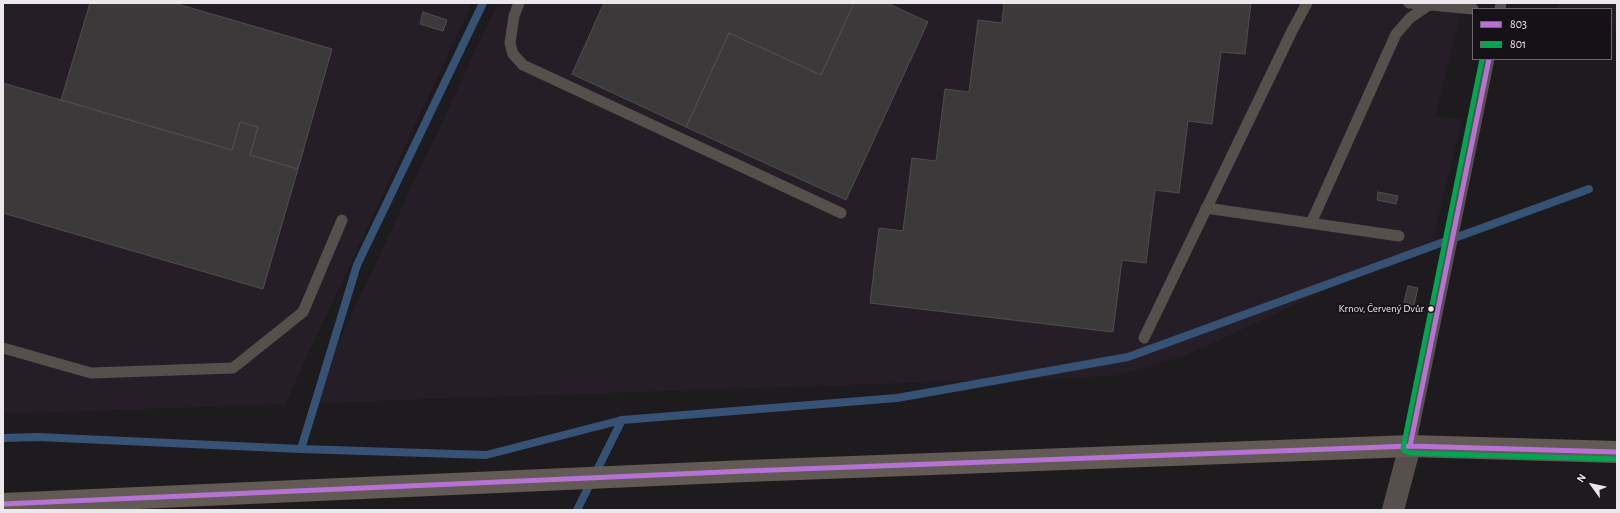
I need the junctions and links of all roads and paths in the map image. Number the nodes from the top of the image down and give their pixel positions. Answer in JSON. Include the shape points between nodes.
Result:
{"nodes":[{"id":1,"x":519,"y":3,"type":"edge"},
{"id":2,"x":1307,"y":3,"type":"edge"},
{"id":3,"x":1409,"y":3,"type":"edge"},
{"id":4,"x":1429,"y":5,"type":"junction"},
{"id":5,"x":1472,"y":9,"type":"edge"},
{"id":6,"x":1489,"y":60,"type":"edge"},
{"id":7,"x":1206,"y":208,"type":"junction"},
{"id":8,"x":841,"y":213,"type":"dead end"},
{"id":9,"x":342,"y":220,"type":"dead end"},
{"id":10,"x":1311,"y":223,"type":"junction"},
{"id":11,"x":1399,"y":236,"type":"dead end"},
{"id":12,"x":1144,"y":338,"type":"dead end"},
{"id":13,"x":3,"y":348,"type":"edge"},
{"id":14,"x":1410,"y":446,"type":"junction"},
{"id":15,"x":1617,"y":452,"type":"edge"},
{"id":16,"x":3,"y":504,"type":"edge"},
{"id":17,"x":1393,"y":510,"type":"edge"}],
"edges":[{"from":1,"to":8,"type":"lane","via":[[514,16],[510,43],[513,54],[523,65]]},
{"from":2,"to":7,"type":"lane"},
{"from":3,"to":4,"type":"lane"},
{"from":4,"to":5,"type":"lane"},
{"from":4,"to":10,"type":"lane","via":[[1410,18],[1396,34]]},
{"from":6,"to":14,"type":"lane"},
{"from":7,"to":10,"type":"lane"},
{"from":7,"to":12,"type":"lane"},
{"from":9,"to":13,"type":"lane","via":[[303,312],[234,368],[91,373]]},
{"from":10,"to":11,"type":"lane"},
{"from":14,"to":15,"type":"main road"},
{"from":14,"to":16,"type":"main road"},
{"from":14,"to":17,"type":"street"}]}
